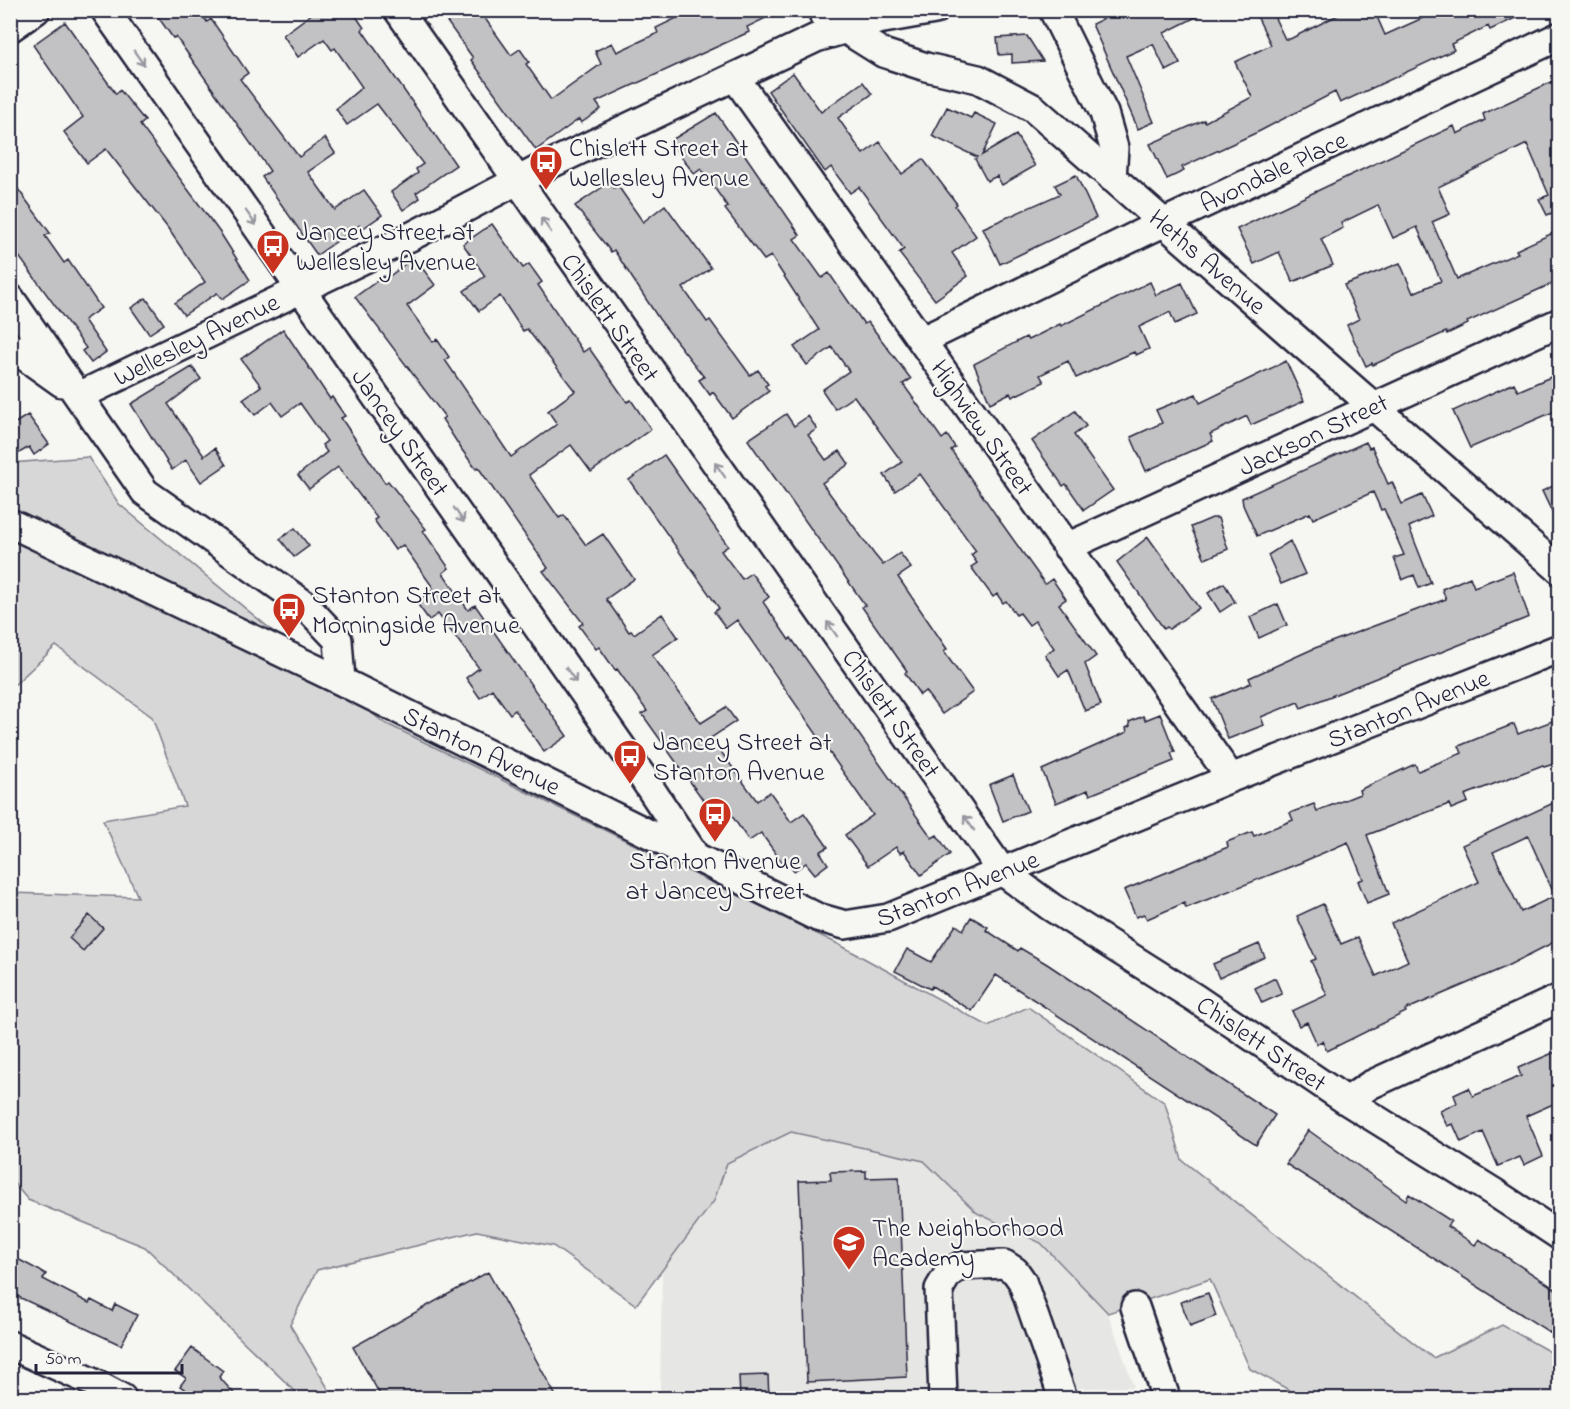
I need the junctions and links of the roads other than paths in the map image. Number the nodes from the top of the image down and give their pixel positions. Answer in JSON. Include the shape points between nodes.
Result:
{"nodes":[{"id":1,"x":36,"y":10,"type":"edge"},
{"id":2,"x":105,"y":10,"type":"edge"},
{"id":3,"x":823,"y":10,"type":"edge"},
{"id":4,"x":935,"y":10,"type":"edge"},
{"id":5,"x":1053,"y":10,"type":"edge"},
{"id":6,"x":398,"y":11,"type":"edge"},
{"id":7,"x":10,"y":28,"type":"edge"},
{"id":8,"x":845,"y":29,"type":"junction"},
{"id":9,"x":1560,"y":36,"type":"edge"},
{"id":10,"x":735,"y":77,"type":"junction"},
{"id":11,"x":1112,"y":178,"type":"junction"},
{"id":12,"x":516,"y":182,"type":"junction"},
{"id":13,"x":1163,"y":223,"type":"junction"},
{"id":14,"x":300,"y":288,"type":"junction"},
{"id":15,"x":10,"y":298,"type":"edge"},
{"id":16,"x":1560,"y":322,"type":"edge"},
{"id":17,"x":923,"y":340,"type":"junction"},
{"id":18,"x":10,"y":346,"type":"edge"},
{"id":19,"x":81,"y":395,"type":"junction"},
{"id":20,"x":1373,"y":407,"type":"junction"},
{"id":21,"x":10,"y":523,"type":"edge"},
{"id":22,"x":1067,"y":547,"type":"junction"},
{"id":23,"x":1560,"y":570,"type":"edge"},
{"id":24,"x":1560,"y":648,"type":"edge"},
{"id":25,"x":341,"y":681,"type":"junction"},
{"id":26,"x":1231,"y":778,"type":"junction"},
{"id":27,"x":694,"y":854,"type":"junction"},
{"id":28,"x":1002,"y":871,"type":"junction"},
{"id":29,"x":1560,"y":998,"type":"edge"},
{"id":30,"x":1347,"y":1101,"type":"junction"},
{"id":31,"x":1560,"y":1236,"type":"edge"},
{"id":32,"x":1135,"y":1307,"type":"dead end"},
{"id":33,"x":15,"y":1357,"type":"edge"},
{"id":34,"x":122,"y":1398,"type":"edge"},
{"id":35,"x":944,"y":1398,"type":"edge"},
{"id":36,"x":1063,"y":1398,"type":"edge"},
{"id":37,"x":1166,"y":1398,"type":"edge"}],
"edges":[{"from":1,"to":7,"type":"street"},
{"from":2,"to":14,"type":"street","name":"Jancey Street","one_way":true},
{"from":3,"to":8,"type":"street","name":"Heths Avenue","via":[[824,16]]},
{"from":4,"to":8,"type":"street","name":"Wellesley Avenue"},
{"from":5,"to":11,"type":"street","via":[[1104,112],[1114,148]]},
{"from":6,"to":12,"type":"street","name":"Chislett Street"},
{"from":8,"to":10,"type":"street","name":"Wellesley Avenue","via":[[816,38]]},
{"from":8,"to":11,"type":"street","name":"Heths Avenue","via":[[883,53],[978,79],[1033,108]]},
{"from":9,"to":13,"type":"street","name":"Avondale Place"},
{"from":10,"to":12,"type":"street","name":"Wellesley Avenue"},
{"from":10,"to":17,"type":"street","name":"Highview Street"},
{"from":11,"to":13,"type":"street","name":"Heths Avenue"},
{"from":12,"to":14,"type":"street","name":"Wellesley Avenue"},
{"from":28,"to":12,"type":"street","name":"Chislett Street","one_way":true},
{"from":13,"to":17,"type":"street","name":"Avondale Place"},
{"from":13,"to":20,"type":"street","name":"Heths Avenue"},
{"from":14,"to":19,"type":"street","name":"Wellesley Avenue"},
{"from":14,"to":27,"type":"street","name":"Jancey Street","one_way":true},
{"from":15,"to":19,"type":"street"},
{"from":16,"to":20,"type":"street","name":"Jackson Street"},
{"from":17,"to":22,"type":"street","name":"Highview Street"},
{"from":18,"to":19,"type":"street"},
{"from":19,"to":25,"type":"street","via":[[145,492],[304,604],[338,640]]},
{"from":20,"to":22,"type":"street","name":"Jackson Street"},
{"from":20,"to":23,"type":"street","name":"Heths Avenue"},
{"from":21,"to":25,"type":"street","name":"Stanton Avenue"},
{"from":22,"to":26,"type":"street","name":"Highview Street"},
{"from":24,"to":26,"type":"street","name":"Stanton Avenue"},
{"from":25,"to":27,"type":"street","name":"Stanton Avenue"},
{"from":26,"to":28,"type":"street","name":"Stanton Avenue"},
{"from":27,"to":28,"type":"street","name":"Stanton Avenue","via":[[817,917],[845,926],[888,918]]},
{"from":28,"to":30,"type":"street","name":"Chislett Street"},
{"from":29,"to":30,"type":"street","via":[[1370,1085]]},
{"from":30,"to":31,"type":"street","name":"Chislett Street"},
{"from":32,"to":37,"type":"street"},
{"from":33,"to":34,"type":"street","via":[[92,1382]]},
{"from":35,"to":36,"type":"street","via":[[939,1289],[948,1274],[960,1266],[1004,1264],[1022,1281]]}]}
